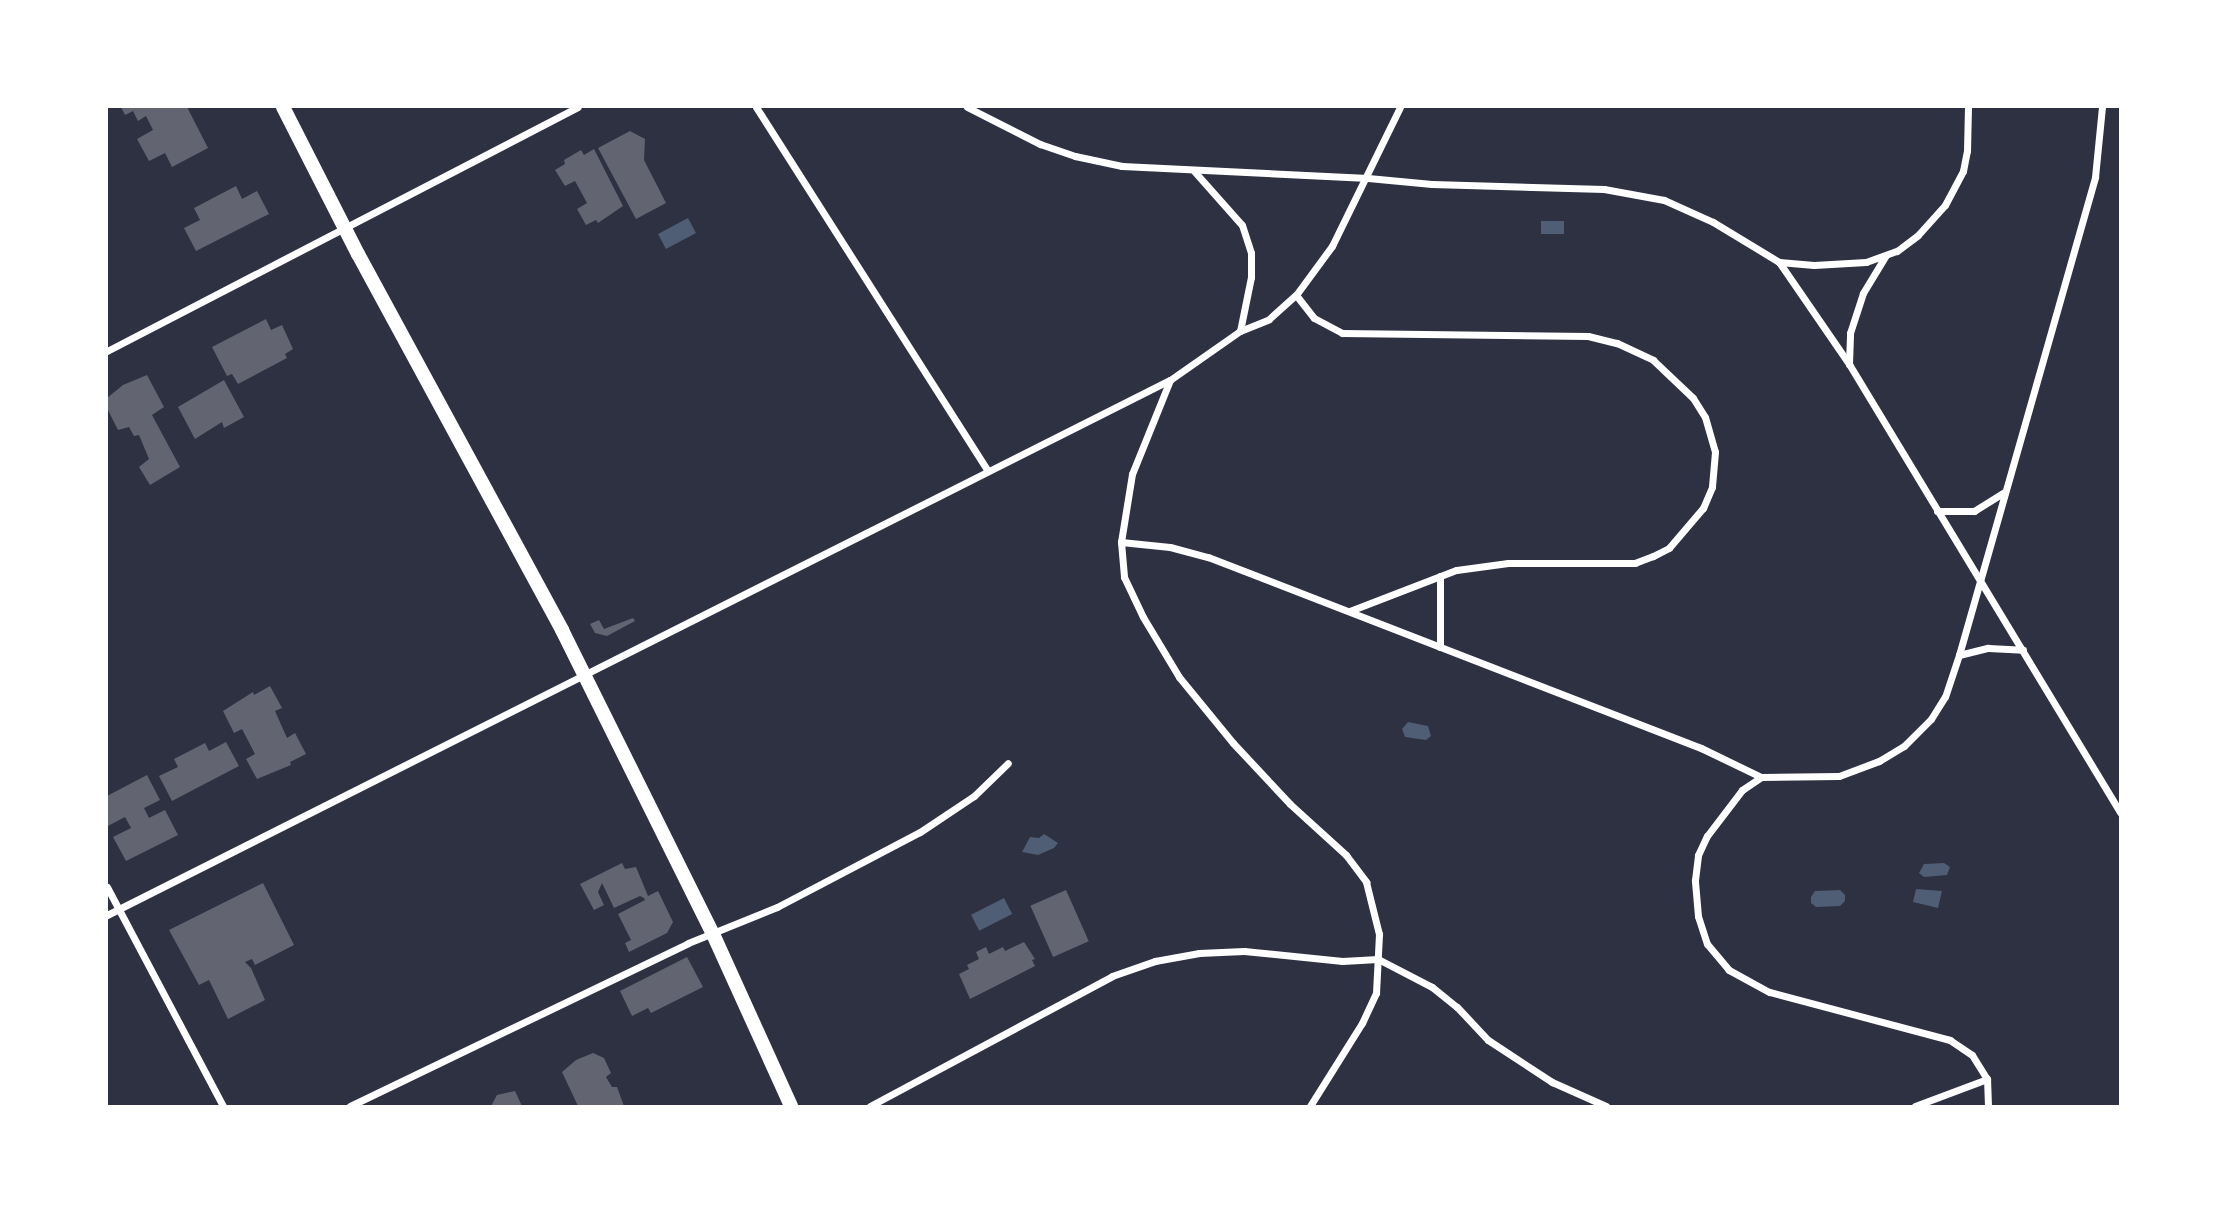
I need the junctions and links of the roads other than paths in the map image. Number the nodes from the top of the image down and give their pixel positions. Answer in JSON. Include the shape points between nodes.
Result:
{"nodes":[{"id":1,"x":283,"y":107,"type":"edge"},
{"id":2,"x":578,"y":107,"type":"edge"},
{"id":3,"x":757,"y":107,"type":"edge"},
{"id":4,"x":967,"y":107,"type":"edge"},
{"id":5,"x":1400,"y":107,"type":"edge"},
{"id":6,"x":1968,"y":107,"type":"edge"},
{"id":7,"x":2102,"y":107,"type":"edge"},
{"id":8,"x":1193,"y":171,"type":"junction"},
{"id":9,"x":1368,"y":178,"type":"junction"},
{"id":10,"x":345,"y":230,"type":"junction"},
{"id":11,"x":1887,"y":255,"type":"junction"},
{"id":12,"x":1779,"y":262,"type":"junction"},
{"id":13,"x":1296,"y":295,"type":"junction"},
{"id":14,"x":1240,"y":331,"type":"junction"},
{"id":15,"x":107,"y":351,"type":"edge"},
{"id":16,"x":1849,"y":364,"type":"junction"},
{"id":17,"x":1170,"y":380,"type":"junction"},
{"id":18,"x":987,"y":470,"type":"junction"},
{"id":19,"x":2006,"y":492,"type":"junction"},
{"id":20,"x":1937,"y":511,"type":"junction"},
{"id":21,"x":1121,"y":541,"type":"junction"},
{"id":22,"x":1440,"y":576,"type":"junction"},
{"id":23,"x":1980,"y":582,"type":"junction"},
{"id":24,"x":1350,"y":611,"type":"junction"},
{"id":25,"x":1440,"y":647,"type":"junction"},
{"id":26,"x":2023,"y":650,"type":"junction"},
{"id":27,"x":1959,"y":655,"type":"junction"},
{"id":28,"x":584,"y":673,"type":"junction"},
{"id":29,"x":1008,"y":763,"type":"dead end"},
{"id":30,"x":1761,"y":777,"type":"junction"},
{"id":31,"x":2120,"y":812,"type":"edge"},
{"id":32,"x":107,"y":887,"type":"edge"},
{"id":33,"x":118,"y":909,"type":"junction"},
{"id":34,"x":107,"y":915,"type":"edge"},
{"id":35,"x":713,"y":933,"type":"junction"},
{"id":36,"x":1378,"y":959,"type":"junction"},
{"id":37,"x":1987,"y":1079,"type":"junction"},
{"id":38,"x":223,"y":1106,"type":"edge"},
{"id":39,"x":351,"y":1106,"type":"edge"},
{"id":40,"x":791,"y":1106,"type":"edge"},
{"id":41,"x":870,"y":1106,"type":"edge"},
{"id":42,"x":1310,"y":1106,"type":"edge"},
{"id":43,"x":1606,"y":1106,"type":"edge"},
{"id":44,"x":1915,"y":1106,"type":"edge"},
{"id":45,"x":1988,"y":1106,"type":"edge"}],
"edges":[{"from":1,"to":10,"type":"main road"},
{"from":2,"to":10,"type":"street"},
{"from":3,"to":18,"type":"street"},
{"from":4,"to":8,"type":"street","via":[[1040,144],[1075,156],[1122,166]]},
{"from":5,"to":9,"type":"street"},
{"from":6,"to":11,"type":"street","via":[[1967,151],[1945,205],[1918,235]]},
{"from":7,"to":19,"type":"street","via":[[2095,177]]},
{"from":8,"to":9,"type":"street"},
{"from":8,"to":14,"type":"street","via":[[1242,225],[1251,253]]},
{"from":9,"to":12,"type":"street","via":[[1641,194],[1690,209]]},
{"from":9,"to":13,"type":"street","via":[[1332,246]]},
{"from":10,"to":15,"type":"street"},
{"from":10,"to":28,"type":"main road"},
{"from":11,"to":12,"type":"street","via":[[1866,262]]},
{"from":11,"to":16,"type":"street","via":[[1863,293],[1850,333]]},
{"from":12,"to":16,"type":"street"},
{"from":13,"to":14,"type":"street","via":[[1269,319]]},
{"from":13,"to":22,"type":"street","via":[[1314,318],[1342,333],[1588,336],[1617,343],[1653,360],[1676,379],[1705,417],[1715,452],[1712,487],[1696,520],[1669,548],[1636,563],[1508,563]]},
{"from":14,"to":17,"type":"street"},
{"from":16,"to":20,"type":"street"},
{"from":17,"to":18,"type":"street"},
{"from":17,"to":21,"type":"street","via":[[1132,474]]},
{"from":18,"to":28,"type":"street"},
{"from":19,"to":20,"type":"street","via":[[1974,511]]},
{"from":19,"to":23,"type":"street"},
{"from":20,"to":23,"type":"street"},
{"from":21,"to":24,"type":"street","via":[[1208,557]]},
{"from":21,"to":36,"type":"street","via":[[1124,577],[1179,677],[1233,743],[1346,855],[1366,882],[1379,934]]},
{"from":22,"to":24,"type":"street"},
{"from":22,"to":25,"type":"street"},
{"from":23,"to":26,"type":"street"},
{"from":23,"to":27,"type":"street"},
{"from":24,"to":25,"type":"street"},
{"from":25,"to":30,"type":"street","via":[[1701,748]]},
{"from":26,"to":27,"type":"street","via":[[1988,648]]},
{"from":26,"to":31,"type":"street"},
{"from":27,"to":30,"type":"street","via":[[1945,696],[1931,719],[1904,746],[1839,776]]},
{"from":28,"to":33,"type":"street"},
{"from":28,"to":35,"type":"main road"},
{"from":29,"to":35,"type":"street","via":[[974,796],[920,832],[777,907]]},
{"from":30,"to":37,"type":"street","via":[[1742,790],[1698,855],[1695,897],[1707,944],[1729,970],[1769,992],[1950,1040],[1972,1055]]},
{"from":32,"to":33,"type":"street"},
{"from":33,"to":34,"type":"street"},
{"from":33,"to":38,"type":"street"},
{"from":35,"to":39,"type":"street"},
{"from":35,"to":40,"type":"main road"},
{"from":36,"to":41,"type":"street","via":[[1342,961],[1244,951],[1155,961],[1112,976]]},
{"from":36,"to":42,"type":"street","via":[[1376,993],[1367,1014]]},
{"from":36,"to":43,"type":"street","via":[[1432,987],[1488,1040],[1552,1082]]},
{"from":37,"to":44,"type":"street"},
{"from":37,"to":45,"type":"street"}]}
